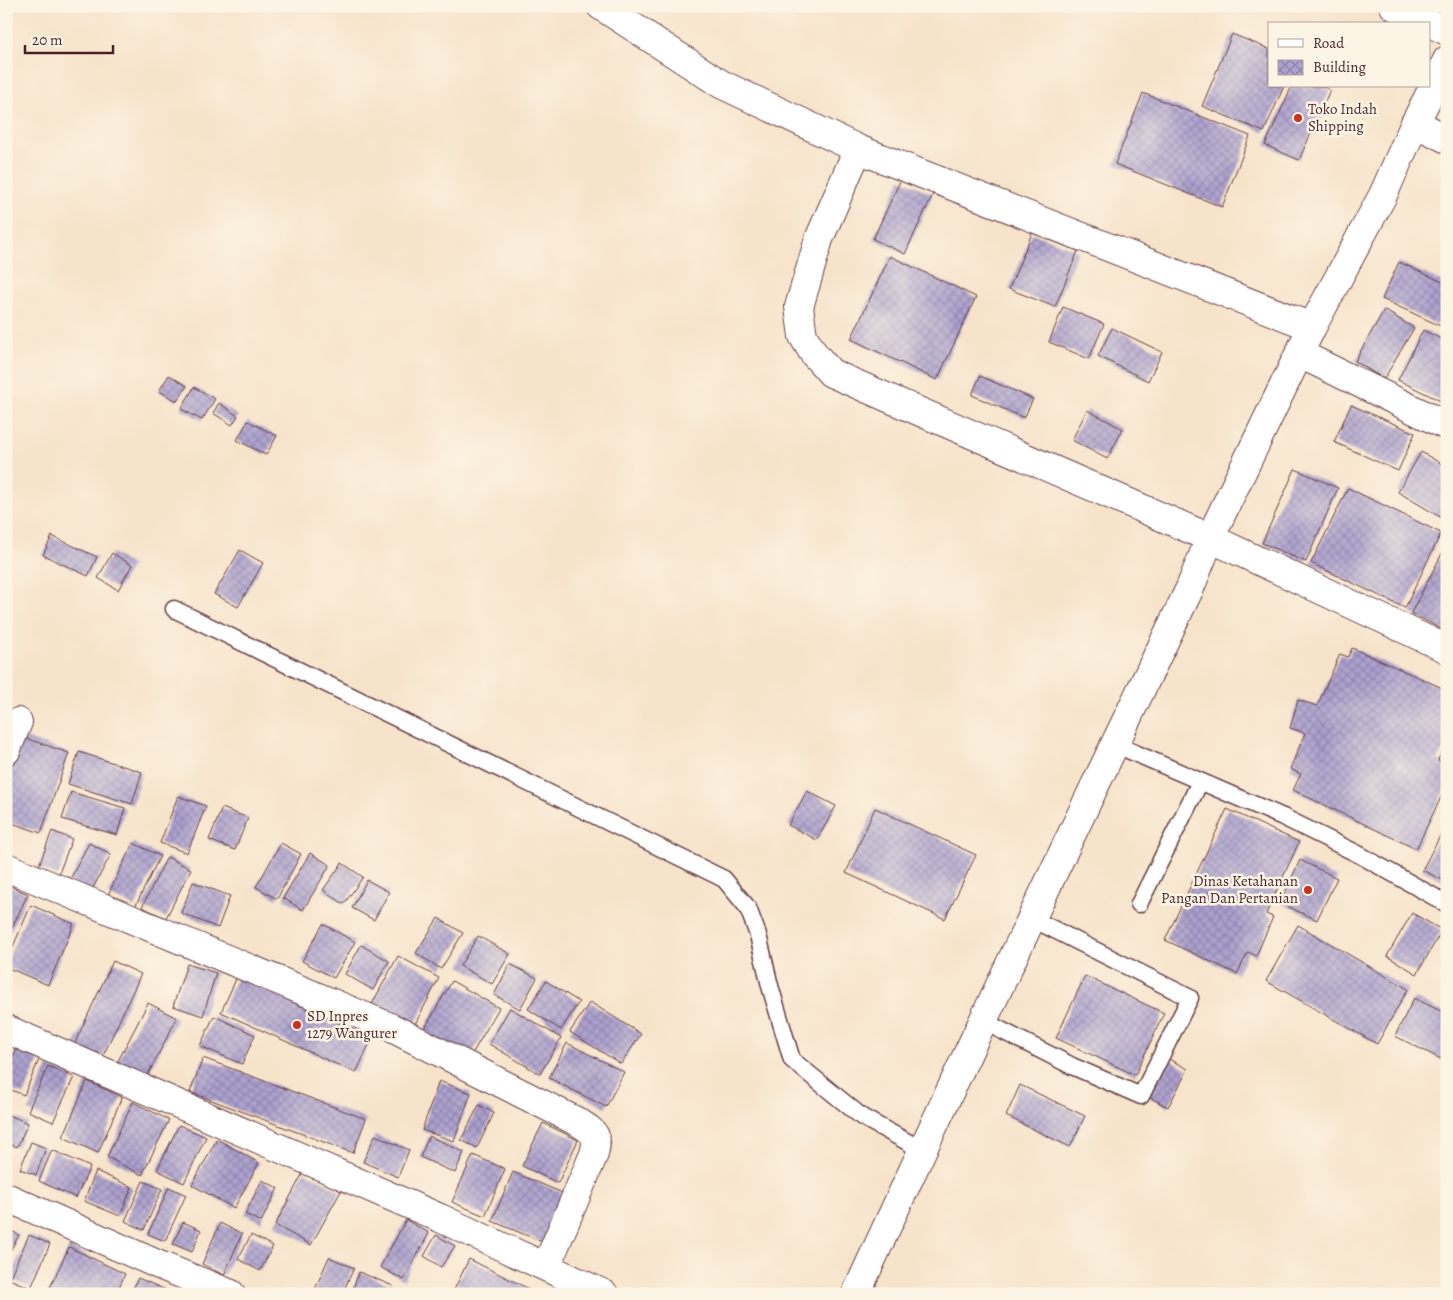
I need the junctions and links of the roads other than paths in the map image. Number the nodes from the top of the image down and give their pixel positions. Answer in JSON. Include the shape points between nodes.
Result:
{"nodes":[{"id":1,"x":601,"y":6,"type":"edge"},
{"id":2,"x":1394,"y":6,"type":"edge"},
{"id":3,"x":1428,"y":22,"type":"edge"},
{"id":4,"x":1430,"y":23,"type":"edge"},
{"id":5,"x":1447,"y":31,"type":"edge"},
{"id":6,"x":1447,"y":60,"type":"edge"},
{"id":7,"x":1415,"y":123,"type":"junction"},
{"id":8,"x":1447,"y":139,"type":"edge"},
{"id":9,"x":858,"y":149,"type":"junction"},
{"id":10,"x":1312,"y":326,"type":"junction"},
{"id":11,"x":1300,"y":354,"type":"junction"},
{"id":12,"x":1447,"y":426,"type":"edge"},
{"id":13,"x":1210,"y":538,"type":"junction"},
{"id":14,"x":174,"y":609,"type":"dead end"},
{"id":15,"x":1447,"y":649,"type":"edge"},
{"id":16,"x":18,"y":722,"type":"dead end"},
{"id":17,"x":1114,"y":744,"type":"junction"},
{"id":18,"x":6,"y":752,"type":"edge"},
{"id":19,"x":1200,"y":782,"type":"junction"},
{"id":20,"x":6,"y":867,"type":"edge"},
{"id":21,"x":1139,"y":904,"type":"dead end"},
{"id":22,"x":1447,"y":904,"type":"edge"},
{"id":23,"x":1031,"y":918,"type":"junction"},
{"id":24,"x":983,"y":1021,"type":"junction"},
{"id":25,"x":6,"y":1029,"type":"edge"},
{"id":26,"x":922,"y":1150,"type":"junction"},
{"id":27,"x":6,"y":1197,"type":"edge"},
{"id":28,"x":546,"y":1267,"type":"junction"},
{"id":29,"x":231,"y":1294,"type":"edge"},
{"id":30,"x":604,"y":1294,"type":"edge"},
{"id":31,"x":856,"y":1294,"type":"edge"}],
"edges":[{"from":1,"to":9,"type":"main road","via":[[721,84]]},
{"from":2,"to":3,"type":"main road"},
{"from":4,"to":5,"type":"main road"},
{"from":6,"to":7,"type":"main road"},
{"from":7,"to":8,"type":"main road"},
{"from":7,"to":10,"type":"main road","via":[[1383,195]]},
{"from":9,"to":10,"type":"main road"},
{"from":9,"to":13,"type":"main road","via":[[819,239],[799,307],[803,336],[831,373]]},
{"from":10,"to":11,"type":"main road"},
{"from":11,"to":12,"type":"main road"},
{"from":11,"to":13,"type":"main road"},
{"from":13,"to":15,"type":"main road"},
{"from":13,"to":17,"type":"main road","via":[[1190,588]]},
{"from":14,"to":26,"type":"lane","via":[[724,879],[748,908],[792,1060],[862,1117]]},
{"from":16,"to":18,"type":"main road"},
{"from":17,"to":19,"type":"lane"},
{"from":17,"to":23,"type":"main road"},
{"from":19,"to":21,"type":"lane"},
{"from":19,"to":22,"type":"lane","via":[[1283,817]]},
{"from":20,"to":28,"type":"main road","via":[[390,1027],[594,1132],[597,1141],[594,1154]]},
{"from":23,"to":24,"type":"main road"},
{"from":23,"to":24,"type":"lane","via":[[1190,998],[1140,1096]]},
{"from":24,"to":26,"type":"main road"},
{"from":25,"to":28,"type":"main road"},
{"from":26,"to":31,"type":"main road"},
{"from":27,"to":29,"type":"main road"},
{"from":28,"to":30,"type":"main road"}]}
